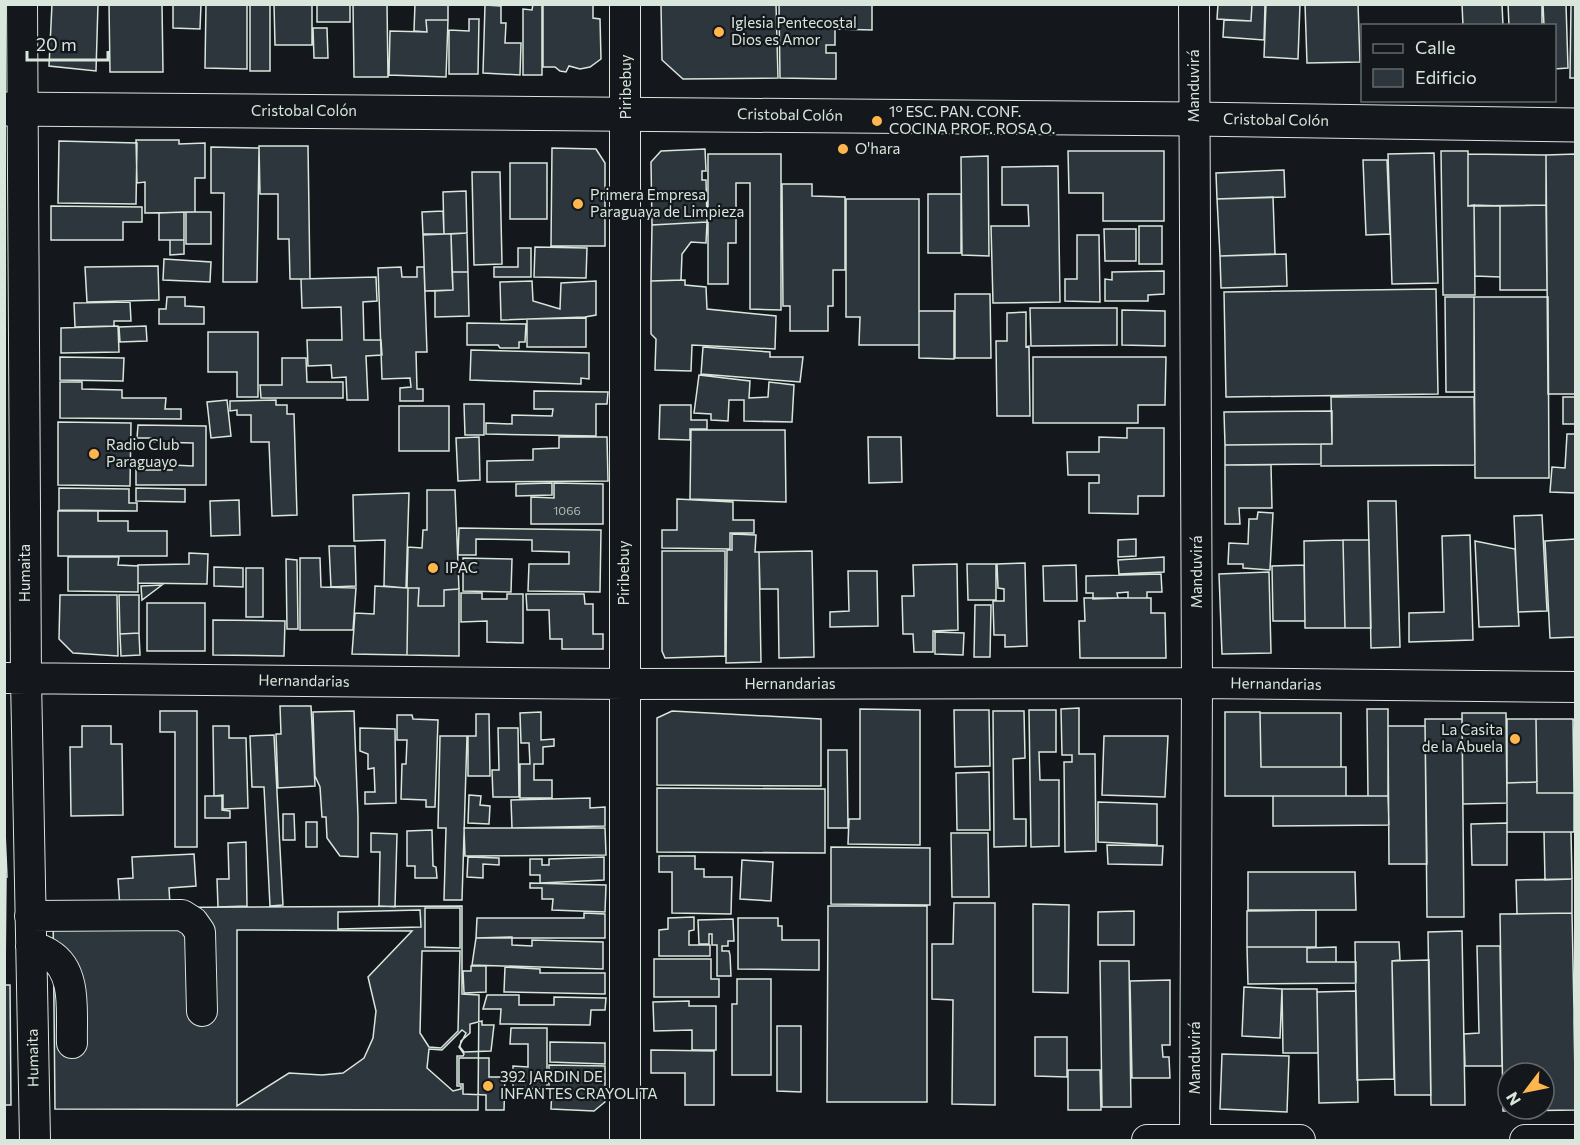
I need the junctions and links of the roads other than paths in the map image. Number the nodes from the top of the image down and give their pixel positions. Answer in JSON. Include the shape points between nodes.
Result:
{"nodes":[{"id":1,"x":22,"y":4,"type":"edge"},
{"id":2,"x":625,"y":4,"type":"edge"},
{"id":3,"x":1194,"y":4,"type":"edge"},
{"id":4,"x":13,"y":109,"type":"edge"},
{"id":5,"x":626,"y":113,"type":"junction"},
{"id":6,"x":1194,"y":119,"type":"junction"},
{"id":7,"x":1575,"y":125,"type":"edge"},
{"id":8,"x":15,"y":678,"type":"edge"},
{"id":9,"x":1197,"y":683,"type":"junction"},
{"id":10,"x":624,"y":684,"type":"junction"},
{"id":11,"x":1575,"y":687,"type":"edge"},
{"id":12,"x":30,"y":916,"type":"junction"},
{"id":13,"x":31,"y":946,"type":"junction"},
{"id":14,"x":202,"y":1011,"type":"dead end"},
{"id":15,"x":72,"y":1043,"type":"dead end"},
{"id":16,"x":35,"y":1140,"type":"edge"},
{"id":17,"x":625,"y":1140,"type":"edge"},
{"id":18,"x":1147,"y":1140,"type":"edge"},
{"id":19,"x":1195,"y":1140,"type":"edge"},
{"id":20,"x":1300,"y":1140,"type":"edge"},
{"id":21,"x":1525,"y":1140,"type":"edge"},
{"id":22,"x":1575,"y":1140,"type":"edge"}],
"edges":[{"from":1,"to":4,"type":"street","name":"Humaita"},
{"from":2,"to":5,"type":"street","name":"Piribebuy"},
{"from":3,"to":6,"type":"street","name":"Manduvirá"},
{"from":4,"to":5,"type":"main road","name":"Cristobal Colón"},
{"from":4,"to":8,"type":"street","name":"Humaita"},
{"from":5,"to":6,"type":"main road","name":"Cristobal Colón"},
{"from":5,"to":10,"type":"street","name":"Piribebuy"},
{"from":6,"to":7,"type":"main road","name":"Cristobal Colón"},
{"from":6,"to":9,"type":"street","name":"Manduvirá"},
{"from":8,"to":10,"type":"street","name":"Hernandarias"},
{"from":8,"to":12,"type":"street","name":"Humaita"},
{"from":9,"to":10,"type":"street","name":"Hernandarias"},
{"from":9,"to":11,"type":"street","name":"Hernandarias"},
{"from":9,"to":19,"type":"street","name":"Manduvirá"},
{"from":10,"to":17,"type":"street","name":"Piribebuy"},
{"from":12,"to":13,"type":"street","name":"Humaita"},
{"from":12,"to":14,"type":"street","via":[[182,915],[200,932]]},
{"from":13,"to":15,"type":"street","via":[[61,964],[68,978]]},
{"from":13,"to":16,"type":"street","name":"Humaita"},
{"from":18,"to":19,"type":"street"},
{"from":19,"to":20,"type":"street"},
{"from":21,"to":22,"type":"street"}]}
